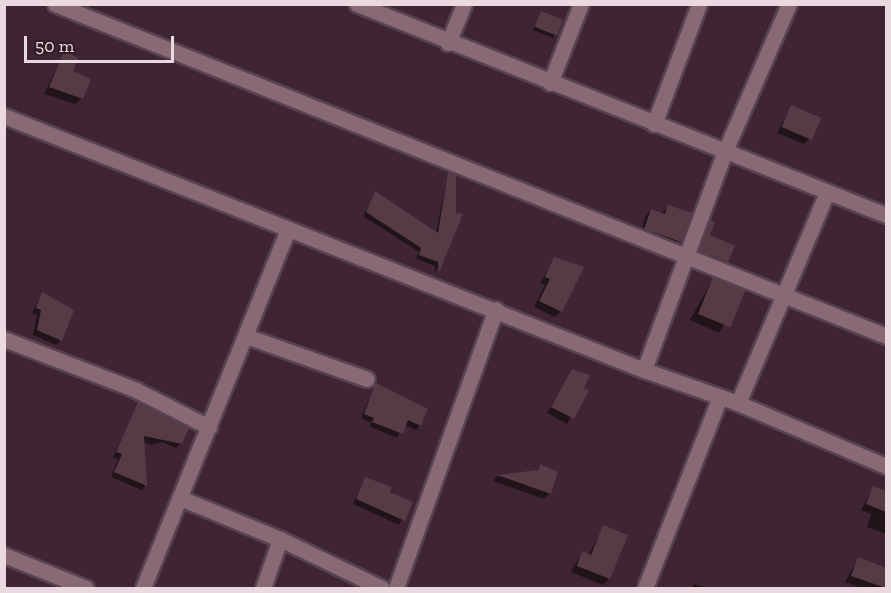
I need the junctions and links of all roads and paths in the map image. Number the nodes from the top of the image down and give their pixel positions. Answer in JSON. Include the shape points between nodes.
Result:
{"nodes":[{"id":1,"x":55,"y":4,"type":"edge"},
{"id":2,"x":357,"y":4,"type":"edge"},
{"id":3,"x":464,"y":4,"type":"edge"},
{"id":4,"x":581,"y":4,"type":"edge"},
{"id":5,"x":699,"y":4,"type":"edge"},
{"id":6,"x":789,"y":4,"type":"edge"},
{"id":7,"x":448,"y":43,"type":"junction"},
{"id":8,"x":550,"y":83,"type":"junction"},
{"id":9,"x":4,"y":116,"type":"edge"},
{"id":10,"x":654,"y":124,"type":"junction"},
{"id":11,"x":725,"y":151,"type":"junction"},
{"id":12,"x":827,"y":192,"type":"junction"},
{"id":13,"x":886,"y":215,"type":"edge"},
{"id":14,"x":288,"y":230,"type":"junction"},
{"id":15,"x":684,"y":256,"type":"junction"},
{"id":16,"x":785,"y":293,"type":"junction"},
{"id":17,"x":496,"y":309,"type":"junction"},
{"id":18,"x":246,"y":336,"type":"junction"},
{"id":19,"x":886,"y":336,"type":"edge"},
{"id":20,"x":4,"y":339,"type":"edge"},
{"id":21,"x":644,"y":370,"type":"junction"},
{"id":22,"x":367,"y":379,"type":"dead end"},
{"id":23,"x":720,"y":397,"type":"junction"},
{"id":24,"x":738,"y":404,"type":"junction"},
{"id":25,"x":209,"y":427,"type":"junction"},
{"id":26,"x":886,"y":466,"type":"edge"},
{"id":27,"x":180,"y":498,"type":"junction"},
{"id":28,"x":280,"y":539,"type":"junction"},
{"id":29,"x":4,"y":555,"type":"edge"},
{"id":30,"x":86,"y":588,"type":"edge"},
{"id":31,"x":143,"y":588,"type":"edge"},
{"id":32,"x":263,"y":588,"type":"edge"},
{"id":33,"x":382,"y":588,"type":"edge"},
{"id":34,"x":396,"y":588,"type":"edge"},
{"id":35,"x":645,"y":588,"type":"edge"}],
"edges":[{"from":1,"to":15,"type":"street"},
{"from":2,"to":7,"type":"street"},
{"from":3,"to":7,"type":"street"},
{"from":4,"to":8,"type":"street"},
{"from":5,"to":10,"type":"street"},
{"from":6,"to":11,"type":"street"},
{"from":7,"to":8,"type":"street"},
{"from":8,"to":10,"type":"street"},
{"from":9,"to":14,"type":"street"},
{"from":10,"to":11,"type":"street"},
{"from":11,"to":12,"type":"street"},
{"from":11,"to":15,"type":"street"},
{"from":12,"to":13,"type":"street"},
{"from":12,"to":16,"type":"street"},
{"from":14,"to":17,"type":"street"},
{"from":14,"to":18,"type":"street"},
{"from":15,"to":16,"type":"street"},
{"from":15,"to":21,"type":"street"},
{"from":16,"to":19,"type":"street"},
{"from":16,"to":24,"type":"street"},
{"from":17,"to":21,"type":"street"},
{"from":17,"to":34,"type":"street"},
{"from":18,"to":22,"type":"street"},
{"from":18,"to":25,"type":"street"},
{"from":20,"to":25,"type":"street","via":[[136,390]]},
{"from":21,"to":23,"type":"street"},
{"from":23,"to":24,"type":"street"},
{"from":23,"to":35,"type":"street"},
{"from":24,"to":26,"type":"street"},
{"from":25,"to":27,"type":"street"},
{"from":27,"to":28,"type":"street"},
{"from":27,"to":31,"type":"street"},
{"from":28,"to":32,"type":"street"},
{"from":28,"to":33,"type":"street"},
{"from":29,"to":30,"type":"street"}]}
